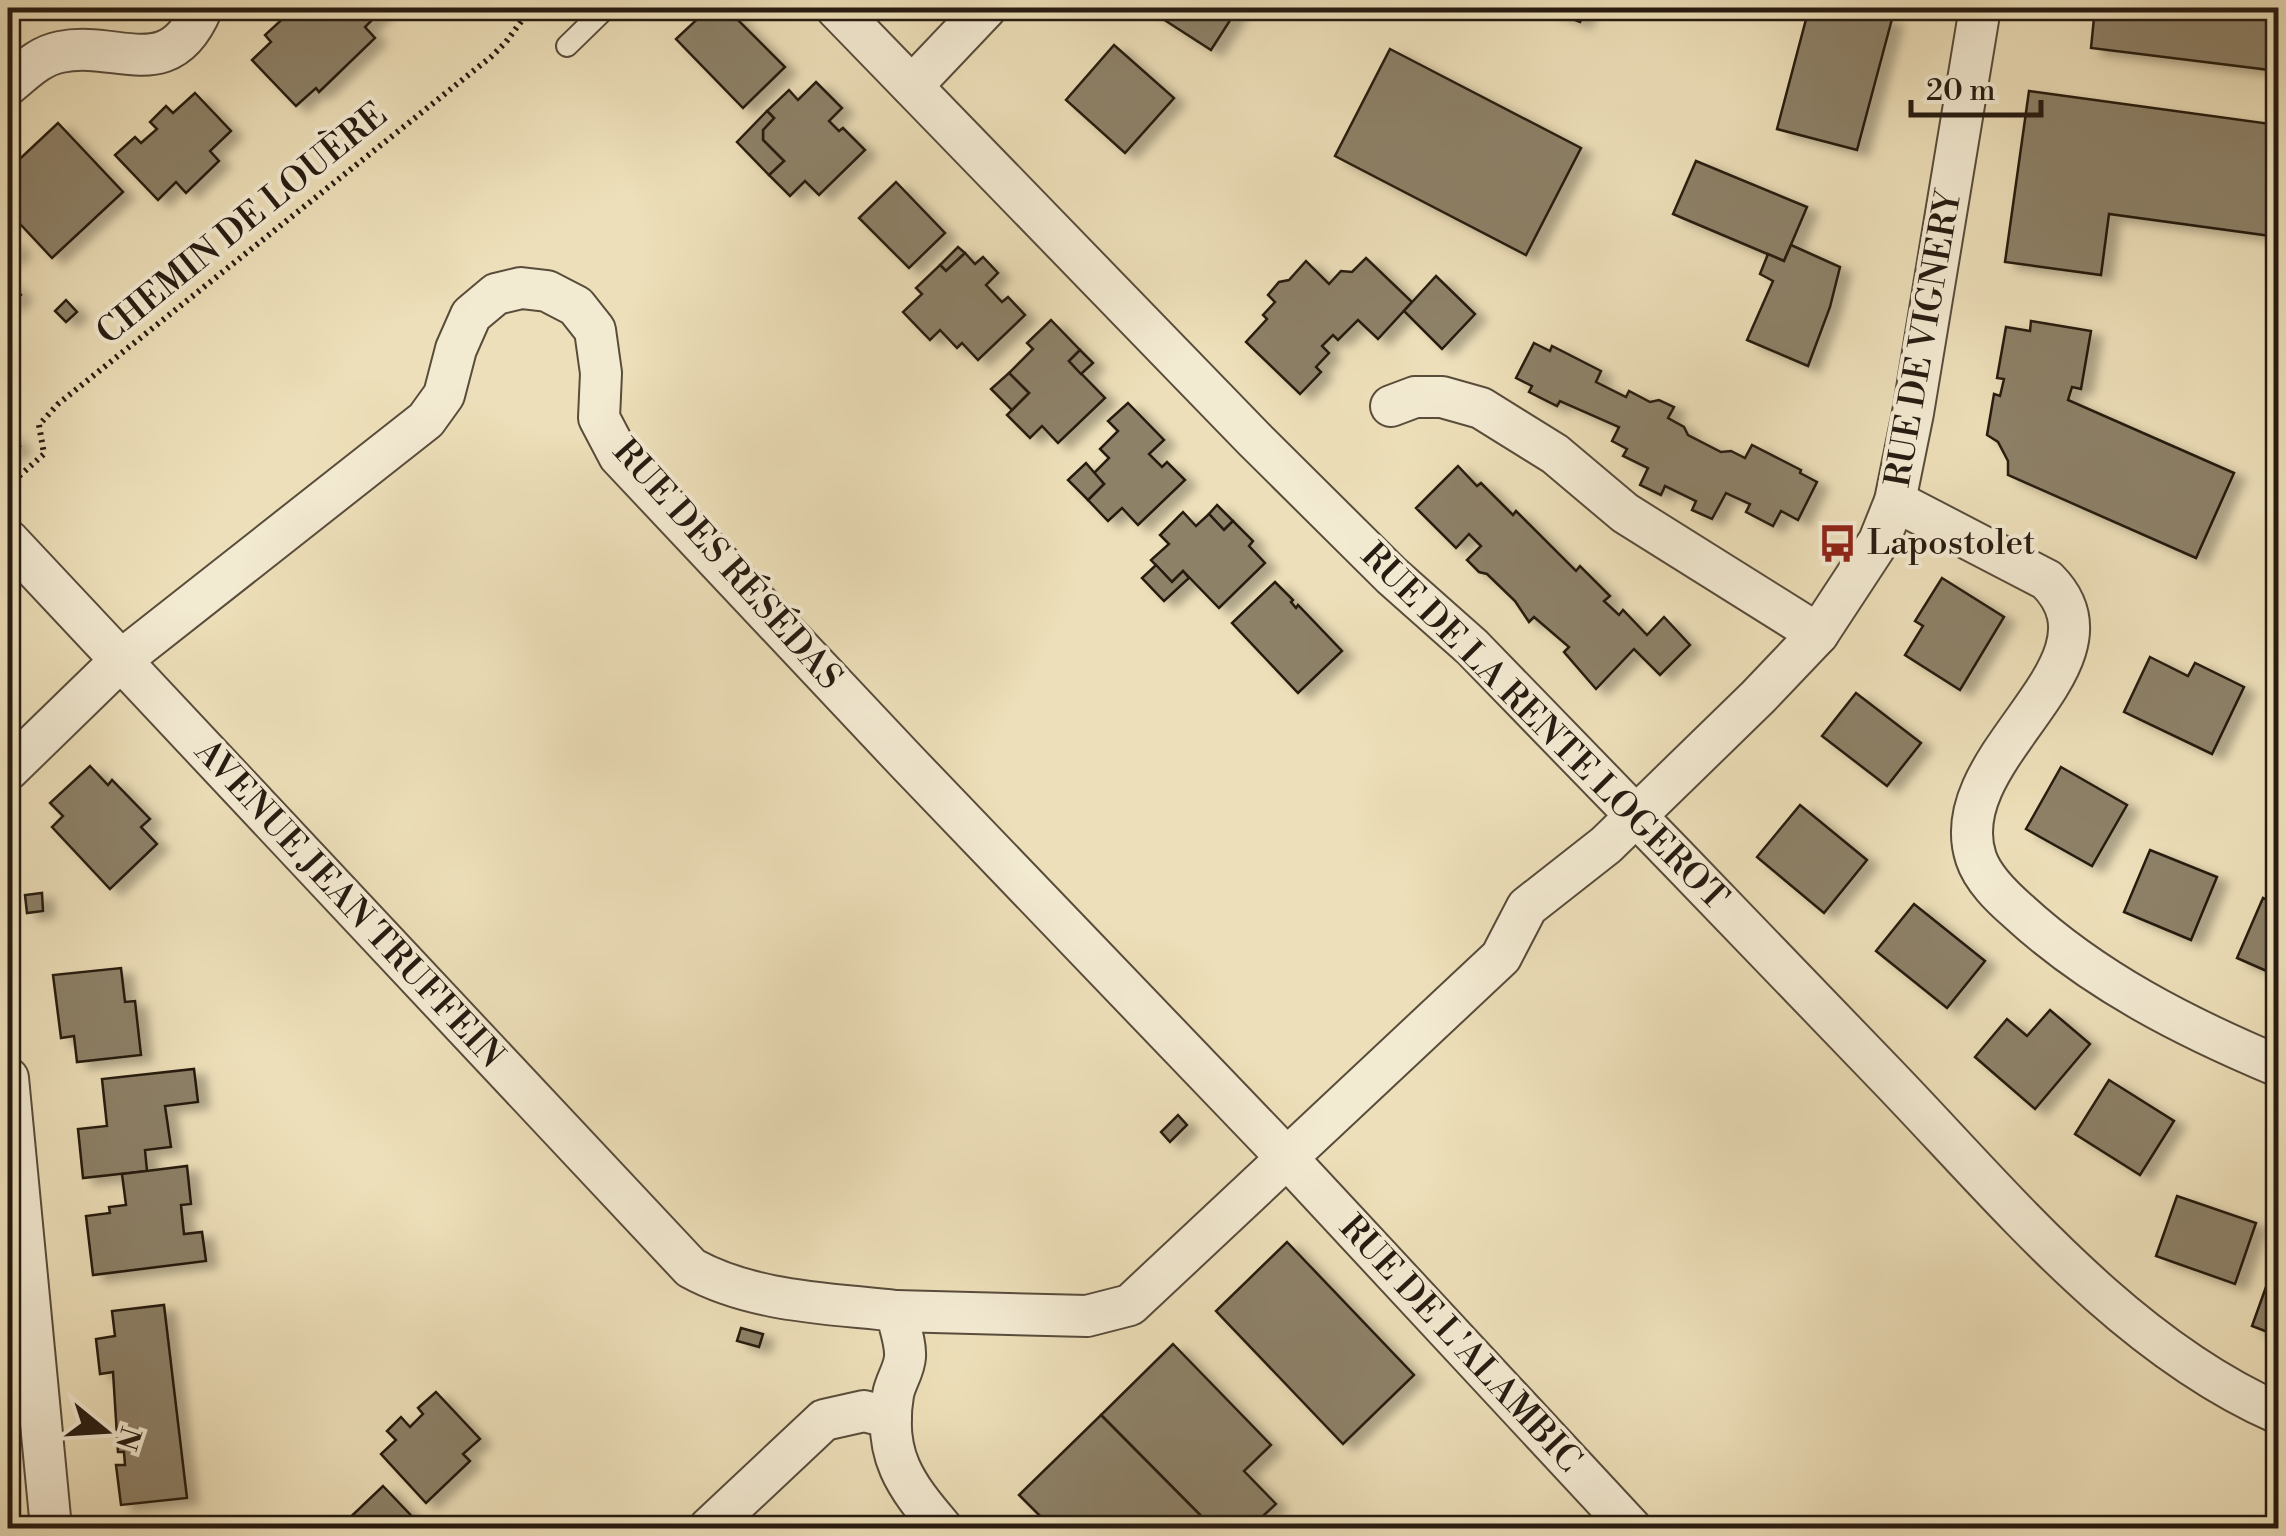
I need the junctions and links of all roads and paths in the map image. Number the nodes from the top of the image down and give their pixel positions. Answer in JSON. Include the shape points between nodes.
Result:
{"nodes":[{"id":1,"x":202,"y":8,"type":"edge"},
{"id":2,"x":531,"y":8,"type":"edge"},
{"id":3,"x":606,"y":8,"type":"edge"},
{"id":4,"x":836,"y":8,"type":"edge"},
{"id":5,"x":986,"y":8,"type":"edge"},
{"id":6,"x":1980,"y":8,"type":"edge"},
{"id":7,"x":566,"y":46,"type":"dead end"},
{"id":8,"x":8,"y":85,"type":"edge"},
{"id":9,"x":912,"y":86,"type":"junction"},
{"id":10,"x":1390,"y":406,"type":"dead end"},
{"id":11,"x":8,"y":486,"type":"edge"},
{"id":12,"x":1895,"y":501,"type":"junction"},
{"id":13,"x":8,"y":540,"type":"edge"},
{"id":14,"x":1818,"y":634,"type":"junction"},
{"id":15,"x":120,"y":660,"type":"junction"},
{"id":16,"x":8,"y":770,"type":"edge"},
{"id":17,"x":1636,"y":816,"type":"junction"},
{"id":18,"x":2278,"y":1066,"type":"edge"},
{"id":19,"x":8,"y":1078,"type":"edge"},
{"id":20,"x":1288,"y":1158,"type":"junction"},
{"id":21,"x":690,"y":1268,"type":"joint"},
{"id":22,"x":896,"y":1311,"type":"junction"},
{"id":23,"x":2278,"y":1413,"type":"edge"},
{"id":24,"x":891,"y":1418,"type":"junction"},
{"id":25,"x":2278,"y":1516,"type":"edge"},
{"id":26,"x":52,"y":1528,"type":"edge"},
{"id":27,"x":709,"y":1528,"type":"edge"},
{"id":28,"x":942,"y":1528,"type":"edge"},
{"id":29,"x":1631,"y":1528,"type":"edge"},
{"id":30,"x":2272,"y":1528,"type":"edge"}],
"edges":[{"from":1,"to":8,"type":"street","via":[[167,51],[140,57],[65,51],[35,62]]},
{"from":2,"to":11,"type":"path","name":"CHEMIN DE LOUÈRE","via":[[492,56],[58,404],[39,425],[44,454]]},
{"from":3,"to":7,"type":"lane"},
{"from":4,"to":9,"type":"street","name":"RUE DE LA RENTE LOGEROT"},
{"from":5,"to":9,"type":"street"},
{"from":6,"to":12,"type":"street","name":"RUE DE VIGNERY"},
{"from":9,"to":17,"type":"street","name":"RUE DE LA RENTE LOGEROT","via":[[1254,439]]},
{"from":10,"to":14,"type":"street","via":[[1442,396],[1481,408],[1555,454],[1624,514]]},
{"from":12,"to":14,"type":"street","name":"RUE DE VIGNERY","via":[[1878,541]]},
{"from":12,"to":18,"type":"street","via":[[2046,580],[2069,611],[2063,661],[1976,803],[1971,832],[1977,861],[1998,893],[2118,987]]},
{"from":13,"to":15,"type":"street","name":"AVENUE JEAN TRUFFEIN"},
{"from":14,"to":17,"type":"street","name":"RUE DE VIGNERY"},
{"from":15,"to":16,"type":"street"},
{"from":15,"to":20,"type":"street","name":"RUE DES RÉSÉDAS","via":[[426,420],[444,396],[470,316],[496,294],[521,288],[547,292],[576,306],[596,330],[599,418],[620,456]]},
{"from":15,"to":21,"type":"street","name":"AVENUE JEAN TRUFFEIN"},
{"from":17,"to":20,"type":"street","name":"RUE DE VIGNERY","via":[[1527,907],[1501,957]]},
{"from":17,"to":23,"type":"street","name":"RUE DE LA RENTE LOGEROT","via":[[2114,1305],[2179,1357]]},
{"from":19,"to":26,"type":"street"},
{"from":20,"to":22,"type":"street","name":"RUE DE VIGNERY","via":[[1130,1304],[1087,1316]]},
{"from":20,"to":29,"type":"street","name":"RUE DE L'ALAMBIC"},
{"from":21,"to":22,"type":"street","name":"RUE DE VIGNERY","via":[[753,1294]]},
{"from":22,"to":24,"type":"street","via":[[905,1354]]},
{"from":24,"to":27,"type":"street","via":[[864,1411],[824,1420]]},
{"from":24,"to":28,"type":"street","via":[[894,1457],[909,1490]]},
{"from":25,"to":30,"type":"path"}]}
